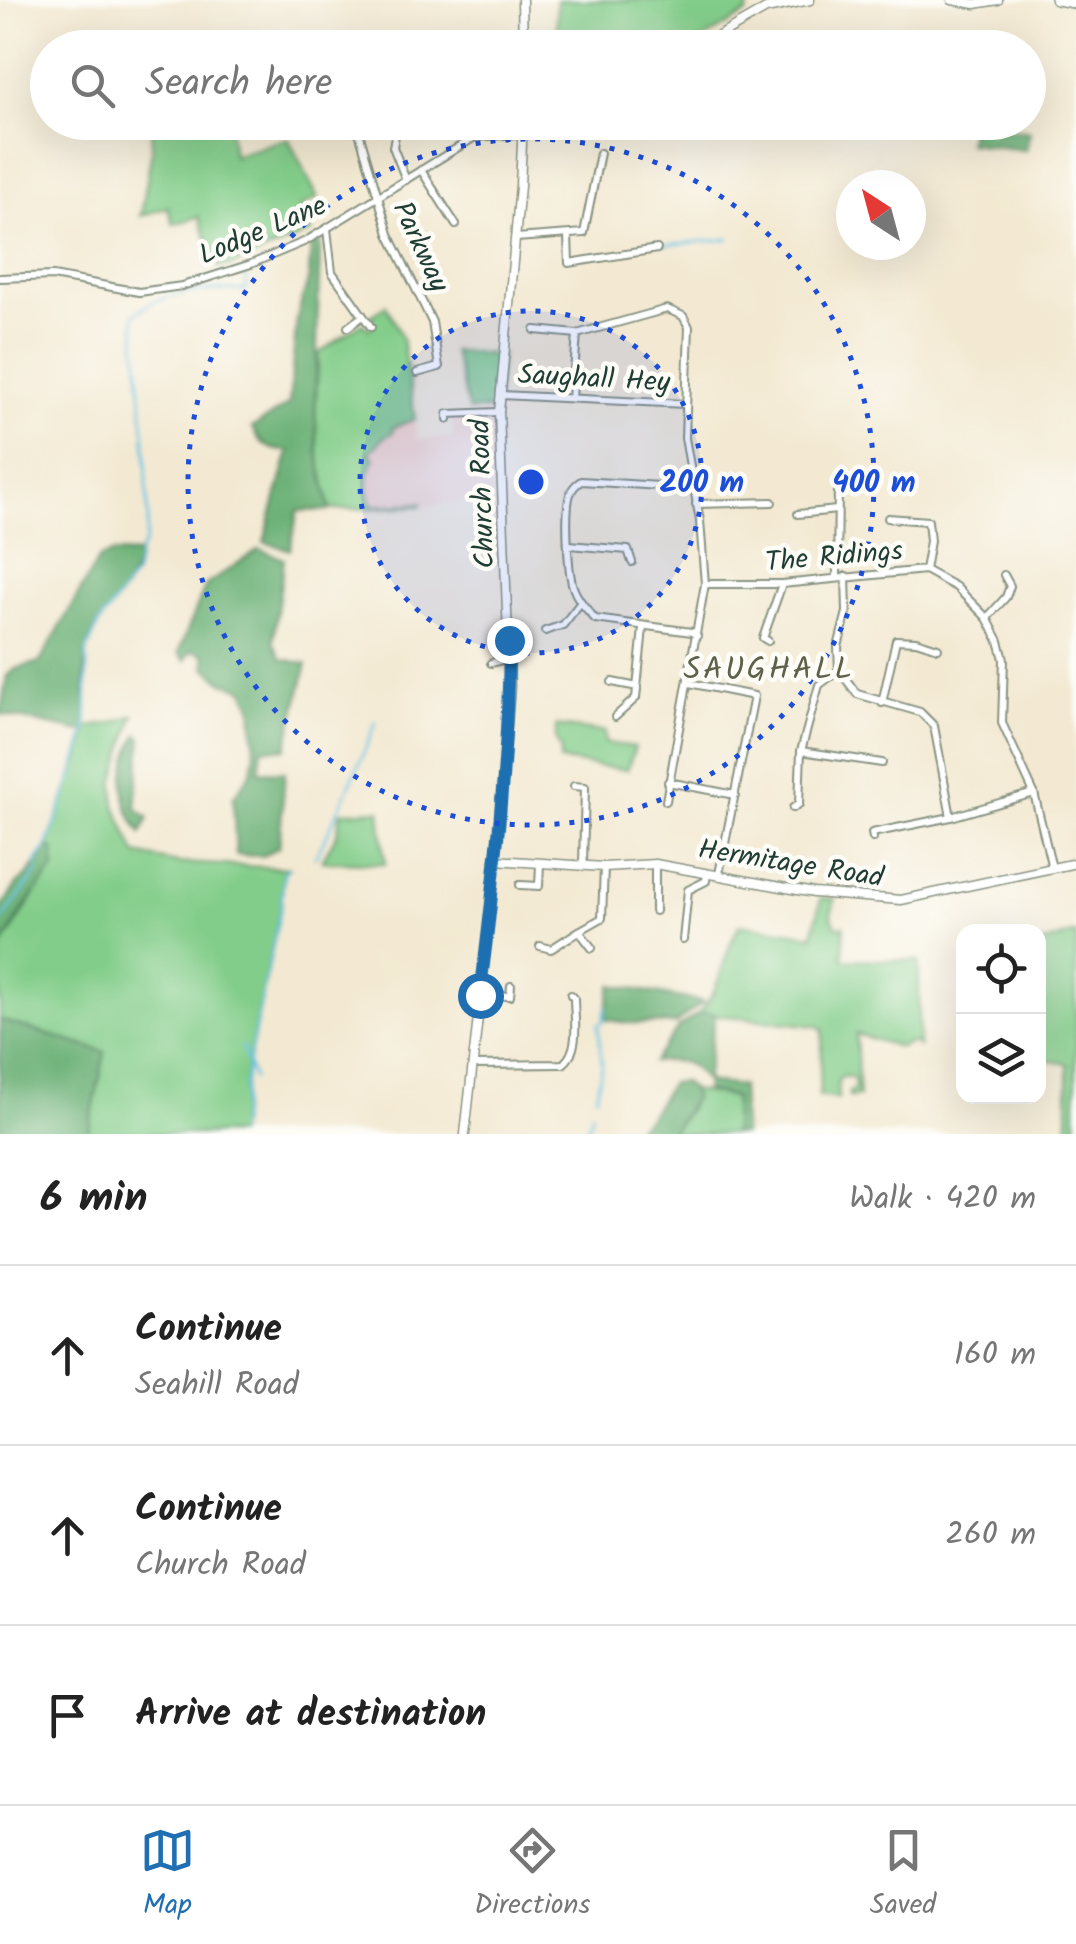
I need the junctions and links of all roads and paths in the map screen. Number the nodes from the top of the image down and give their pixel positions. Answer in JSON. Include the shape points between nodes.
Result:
{"nodes":[{"id":1,"x":522,"y":0,"type":"edge"},
{"id":2,"x":810,"y":0,"type":"edge"},
{"id":3,"x":952,"y":0,"type":"edge"},
{"id":4,"x":998,"y":0,"type":"edge"},
{"id":5,"x":1056,"y":0,"type":"edge"},
{"id":6,"x":1076,"y":4,"type":"edge"},
{"id":7,"x":522,"y":30,"type":"edge"},
{"id":8,"x":730,"y":30,"type":"edge"},
{"id":9,"x":361,"y":140,"type":"edge"},
{"id":10,"x":394,"y":140,"type":"edge"},
{"id":11,"x":473,"y":140,"type":"edge"},
{"id":12,"x":522,"y":140,"type":"edge"},
{"id":13,"x":600,"y":154,"type":"dead end"},
{"id":14,"x":421,"y":170,"type":"junction"},
{"id":15,"x":406,"y":180,"type":"junction"},
{"id":16,"x":376,"y":200,"type":"junction"},
{"id":17,"x":451,"y":224,"type":"dead end"},
{"id":18,"x":327,"y":229,"type":"junction"},
{"id":19,"x":568,"y":236,"type":"junction"},
{"id":20,"x":516,"y":238,"type":"junction"},
{"id":21,"x":657,"y":248,"type":"dead end"},
{"id":22,"x":0,"y":278,"type":"edge"},
{"id":23,"x":363,"y":316,"type":"junction"},
{"id":24,"x":348,"y":327,"type":"dead end"},
{"id":25,"x":371,"y":327,"type":"dead end"},
{"id":26,"x":535,"y":330,"type":"dead end"},
{"id":27,"x":577,"y":334,"type":"junction"},
{"id":28,"x":417,"y":374,"type":"dead end"},
{"id":29,"x":500,"y":395,"type":"junction"},
{"id":30,"x":572,"y":398,"type":"junction"},
{"id":31,"x":685,"y":404,"type":"junction"},
{"id":32,"x":499,"y":412,"type":"junction"},
{"id":33,"x":448,"y":414,"type":"dead end"},
{"id":34,"x":692,"y":484,"type":"junction"},
{"id":35,"x":838,"y":488,"type":"dead end"},
{"id":36,"x":772,"y":502,"type":"dead end"},
{"id":37,"x":696,"y":504,"type":"junction"},
{"id":38,"x":760,"y":504,"type":"junction"},
{"id":39,"x":837,"y":510,"type":"junction"},
{"id":40,"x":760,"y":514,"type":"dead end"},
{"id":41,"x":798,"y":514,"type":"dead end"},
{"id":42,"x":892,"y":516,"type":"dead end"},
{"id":43,"x":569,"y":545,"type":"junction"},
{"id":44,"x":632,"y":562,"type":"dead end"},
{"id":45,"x":925,"y":570,"type":"junction"},
{"id":46,"x":842,"y":576,"type":"junction"},
{"id":47,"x":1009,"y":577,"type":"dead end"},
{"id":48,"x":704,"y":584,"type":"junction"},
{"id":49,"x":782,"y":584,"type":"junction"},
{"id":50,"x":581,"y":602,"type":"junction"},
{"id":51,"x":987,"y":618,"type":"junction"},
{"id":52,"x":643,"y":628,"type":"junction"},
{"id":53,"x":545,"y":631,"type":"dead end"},
{"id":54,"x":697,"y":636,"type":"junction"},
{"id":55,"x":762,"y":639,"type":"dead end"},
{"id":56,"x":938,"y":648,"type":"dead end"},
{"id":57,"x":509,"y":658,"type":"junction"},
{"id":58,"x":490,"y":663,"type":"dead end"},
{"id":59,"x":840,"y":670,"type":"junction"},
{"id":60,"x":612,"y":682,"type":"dead end"},
{"id":61,"x":689,"y":682,"type":"junction"},
{"id":62,"x":637,"y":689,"type":"junction"},
{"id":63,"x":882,"y":703,"type":"junction"},
{"id":64,"x":616,"y":717,"type":"dead end"},
{"id":65,"x":801,"y":752,"type":"junction"},
{"id":66,"x":882,"y":763,"type":"dead end"},
{"id":67,"x":668,"y":782,"type":"junction"},
{"id":68,"x":574,"y":786,"type":"dead end"},
{"id":69,"x":1034,"y":794,"type":"junction"},
{"id":70,"x":735,"y":795,"type":"junction"},
{"id":71,"x":666,"y":800,"type":"dead end"},
{"id":72,"x":799,"y":806,"type":"dead end"},
{"id":73,"x":951,"y":818,"type":"junction"},
{"id":74,"x":872,"y":833,"type":"dead end"},
{"id":75,"x":495,"y":860,"type":"junction"},
{"id":76,"x":540,"y":864,"type":"junction"},
{"id":77,"x":583,"y":864,"type":"junction"},
{"id":78,"x":655,"y":864,"type":"junction"},
{"id":79,"x":1076,"y":864,"type":"edge"},
{"id":80,"x":604,"y":867,"type":"junction"},
{"id":81,"x":1052,"y":868,"type":"junction"},
{"id":82,"x":707,"y":872,"type":"junction"},
{"id":83,"x":719,"y":874,"type":"junction"},
{"id":84,"x":520,"y":885,"type":"dead end"},
{"id":85,"x":655,"y":910,"type":"dead end"},
{"id":86,"x":579,"y":931,"type":"junction"},
{"id":87,"x":683,"y":940,"type":"dead end"},
{"id":88,"x":592,"y":948,"type":"dead end"},
{"id":89,"x":545,"y":951,"type":"dead end"},
{"id":90,"x":511,"y":986,"type":"dead end"},
{"id":91,"x":480,"y":995,"type":"junction"},
{"id":92,"x":575,"y":997,"type":"dead end"},
{"id":93,"x":473,"y":1065,"type":"junction"},
{"id":94,"x":465,"y":1134,"type":"edge"}],
"edges":[{"from":1,"to":7,"type":"street"},
{"from":2,"to":8,"type":"street","via":[[766,10]]},
{"from":3,"to":4,"type":"street"},
{"from":5,"to":6,"type":"street"},
{"from":9,"to":16,"type":"street","name":"Parkway"},
{"from":10,"to":15,"type":"street"},
{"from":11,"to":14,"type":"street","name":"Lodge Lane"},
{"from":12,"to":20,"type":"street","name":"Church Road"},
{"from":13,"to":19,"type":"street","via":[[586,229]]},
{"from":14,"to":15,"type":"street","name":"Lodge Lane"},
{"from":14,"to":17,"type":"street"},
{"from":15,"to":16,"type":"street","name":"Lodge Lane"},
{"from":16,"to":18,"type":"street","name":"Lodge Lane"},
{"from":16,"to":28,"type":"street","name":"Parkway","via":[[432,322],[439,367]]},
{"from":18,"to":22,"type":"street","name":"Lodge Lane","via":[[265,259],[162,291],[53,276]]},
{"from":18,"to":23,"type":"street","via":[[332,272]]},
{"from":19,"to":20,"type":"street"},
{"from":19,"to":21,"type":"street","via":[[567,264]]},
{"from":20,"to":29,"type":"street","name":"Church Road"},
{"from":23,"to":24,"type":"street"},
{"from":23,"to":25,"type":"street"},
{"from":26,"to":27,"type":"street"},
{"from":27,"to":30,"type":"street"},
{"from":27,"to":31,"type":"street","via":[[676,311],[690,327]]},
{"from":29,"to":30,"type":"street","name":"Saughall Hey"},
{"from":29,"to":32,"type":"street","name":"Church Road"},
{"from":30,"to":31,"type":"street","name":"Saughall Hey"},
{"from":31,"to":34,"type":"street"},
{"from":32,"to":33,"type":"street"},
{"from":32,"to":57,"type":"street","name":"Church Road"},
{"from":34,"to":37,"type":"street"},
{"from":34,"to":43,"type":"street","via":[[582,481],[568,499]]},
{"from":35,"to":39,"type":"street"},
{"from":36,"to":38,"type":"street"},
{"from":37,"to":38,"type":"street"},
{"from":37,"to":48,"type":"street"},
{"from":38,"to":40,"type":"street"},
{"from":39,"to":41,"type":"street"},
{"from":39,"to":46,"type":"street"},
{"from":42,"to":45,"type":"street","via":[[928,521]]},
{"from":43,"to":44,"type":"street","via":[[630,547]]},
{"from":43,"to":50,"type":"street","via":[[571,582]]},
{"from":45,"to":46,"type":"street","name":"The Ridings"},
{"from":45,"to":51,"type":"street","name":"The Ridings","via":[[956,586]]},
{"from":46,"to":49,"type":"street","name":"The Ridings"},
{"from":46,"to":59,"type":"street","via":[[847,612]]},
{"from":47,"to":51,"type":"street","via":[[1006,597]]},
{"from":48,"to":49,"type":"street","name":"The Ridings"},
{"from":48,"to":54,"type":"street"},
{"from":49,"to":55,"type":"street"},
{"from":50,"to":52,"type":"street","via":[[600,622]]},
{"from":50,"to":53,"type":"street","via":[[564,625]]},
{"from":51,"to":69,"type":"street","name":"The Ridings","via":[[1004,659],[1002,723]]},
{"from":52,"to":54,"type":"street"},
{"from":52,"to":62,"type":"street"},
{"from":54,"to":61,"type":"street"},
{"from":56,"to":63,"type":"street","via":[[892,638]]},
{"from":57,"to":58,"type":"street"},
{"from":57,"to":75,"type":"street","name":"Church Road"},
{"from":59,"to":63,"type":"street","via":[[857,694]]},
{"from":59,"to":65,"type":"street","via":[[819,685]]},
{"from":60,"to":62,"type":"street"},
{"from":61,"to":67,"type":"street"},
{"from":61,"to":70,"type":"street","via":[[754,696]]},
{"from":62,"to":64,"type":"street"},
{"from":63,"to":73,"type":"street","via":[[920,712],[934,726]]},
{"from":65,"to":66,"type":"street"},
{"from":65,"to":72,"type":"street"},
{"from":67,"to":70,"type":"street"},
{"from":67,"to":71,"type":"street"},
{"from":68,"to":77,"type":"street","via":[[588,788]]},
{"from":69,"to":73,"type":"street"},
{"from":69,"to":81,"type":"street","name":"The Ridings"},
{"from":70,"to":83,"type":"street"},
{"from":73,"to":74,"type":"street"},
{"from":75,"to":76,"type":"street","name":"Hermitage Road"},
{"from":75,"to":91,"type":"street","name":"Church Road"},
{"from":76,"to":77,"type":"street","name":"Hermitage Road"},
{"from":76,"to":84,"type":"street","via":[[539,886]]},
{"from":77,"to":80,"type":"street","name":"Hermitage Road"},
{"from":78,"to":80,"type":"street","name":"Hermitage Road"},
{"from":78,"to":82,"type":"street","name":"Hermitage Road"},
{"from":78,"to":85,"type":"street"},
{"from":79,"to":81,"type":"street","name":"Hermitage Road"},
{"from":80,"to":86,"type":"street","via":[[602,918]]},
{"from":81,"to":83,"type":"street","name":"Hermitage Road","via":[[901,900],[814,893]]},
{"from":82,"to":83,"type":"street","name":"Hermitage Road"},
{"from":82,"to":87,"type":"street","via":[[706,881],[688,890]]},
{"from":86,"to":88,"type":"street"},
{"from":86,"to":89,"type":"street"},
{"from":90,"to":91,"type":"street","via":[[510,996]]},
{"from":91,"to":93,"type":"street","name":"Church Road"},
{"from":92,"to":93,"type":"street","via":[[574,1051],[563,1064]]},
{"from":93,"to":94,"type":"street","name":"Church Road"}]}
